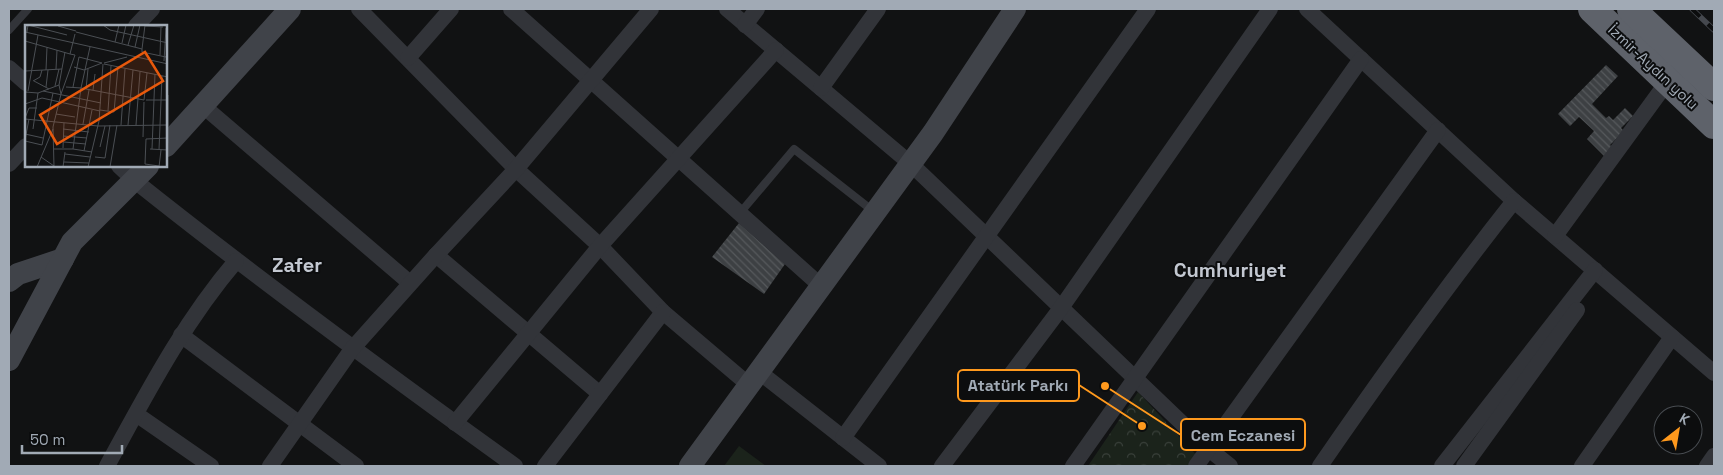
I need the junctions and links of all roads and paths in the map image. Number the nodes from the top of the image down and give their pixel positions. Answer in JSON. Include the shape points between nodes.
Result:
{"nodes":[{"id":1,"x":28,"y":9,"type":"edge"},
{"id":2,"x":152,"y":9,"type":"edge"},
{"id":3,"x":290,"y":9,"type":"edge"},
{"id":4,"x":359,"y":9,"type":"edge"},
{"id":5,"x":451,"y":9,"type":"edge"},
{"id":6,"x":511,"y":9,"type":"edge"},
{"id":7,"x":651,"y":9,"type":"edge"},
{"id":8,"x":727,"y":9,"type":"edge"},
{"id":9,"x":757,"y":9,"type":"edge"},
{"id":10,"x":878,"y":9,"type":"edge"},
{"id":11,"x":1015,"y":9,"type":"edge"},
{"id":12,"x":1148,"y":9,"type":"edge"},
{"id":13,"x":1270,"y":9,"type":"edge"},
{"id":14,"x":1307,"y":9,"type":"edge"},
{"id":15,"x":1592,"y":9,"type":"edge"},
{"id":16,"x":1631,"y":9,"type":"edge"},
{"id":17,"x":745,"y":24,"type":"junction"},
{"id":18,"x":137,"y":25,"type":"edge"},
{"id":19,"x":9,"y":30,"type":"edge"},
{"id":20,"x":776,"y":50,"type":"junction"},
{"id":21,"x":408,"y":58,"type":"junction"},
{"id":22,"x":1361,"y":59,"type":"junction"},
{"id":23,"x":9,"y":68,"type":"edge"},
{"id":24,"x":591,"y":80,"type":"junction"},
{"id":25,"x":1668,"y":81,"type":"junction"},
{"id":26,"x":25,"y":82,"type":"edge"},
{"id":27,"x":1714,"y":86,"type":"edge"},
{"id":28,"x":821,"y":88,"type":"junction"},
{"id":29,"x":202,"y":105,"type":"junction"},
{"id":30,"x":1714,"y":125,"type":"edge"},
{"id":31,"x":1438,"y":130,"type":"junction"},
{"id":32,"x":168,"y":144,"type":"edge"},
{"id":33,"x":25,"y":147,"type":"edge"},
{"id":34,"x":678,"y":158,"type":"junction"},
{"id":35,"x":9,"y":164,"type":"edge"},
{"id":36,"x":910,"y":164,"type":"junction"},
{"id":37,"x":516,"y":169,"type":"junction"},
{"id":38,"x":134,"y":171,"type":"edge"},
{"id":39,"x":1514,"y":202,"type":"junction"},
{"id":40,"x":740,"y":213,"type":"junction"},
{"id":41,"x":875,"y":213,"type":"junction"},
{"id":42,"x":986,"y":236,"type":"junction"},
{"id":43,"x":1556,"y":236,"type":"junction"},
{"id":44,"x":600,"y":246,"type":"junction"},
{"id":45,"x":436,"y":255,"type":"junction"},
{"id":46,"x":63,"y":259,"type":"junction"},
{"id":47,"x":236,"y":261,"type":"junction"},
{"id":48,"x":1598,"y":273,"type":"junction"},
{"id":49,"x":9,"y":282,"type":"edge"},
{"id":50,"x":410,"y":283,"type":"junction"},
{"id":51,"x":820,"y":286,"type":"junction"},
{"id":52,"x":1061,"y":308,"type":"junction"},
{"id":53,"x":663,"y":312,"type":"junction"},
{"id":54,"x":181,"y":334,"type":"junction"},
{"id":55,"x":529,"y":334,"type":"junction"},
{"id":56,"x":1672,"y":337,"type":"junction"},
{"id":57,"x":352,"y":349,"type":"junction"},
{"id":58,"x":9,"y":360,"type":"edge"},
{"id":59,"x":1714,"y":373,"type":"edge"},
{"id":60,"x":753,"y":378,"type":"junction"},
{"id":61,"x":1135,"y":378,"type":"junction"},
{"id":62,"x":600,"y":394,"type":"junction"},
{"id":63,"x":136,"y":414,"type":"junction"},
{"id":64,"x":300,"y":423,"type":"junction"},
{"id":65,"x":455,"y":423,"type":"junction"},
{"id":66,"x":843,"y":438,"type":"junction"},
{"id":67,"x":1210,"y":450,"type":"junction"},
{"id":68,"x":1714,"y":456,"type":"edge"},
{"id":69,"x":107,"y":466,"type":"edge"},
{"id":70,"x":211,"y":466,"type":"edge"},
{"id":71,"x":270,"y":466,"type":"edge"},
{"id":72,"x":356,"y":466,"type":"edge"},
{"id":73,"x":515,"y":466,"type":"edge"},
{"id":74,"x":545,"y":466,"type":"edge"},
{"id":75,"x":690,"y":466,"type":"edge"},
{"id":76,"x":879,"y":466,"type":"edge"},
{"id":77,"x":942,"y":466,"type":"edge"},
{"id":78,"x":1073,"y":466,"type":"edge"},
{"id":79,"x":1196,"y":466,"type":"edge"},
{"id":80,"x":1230,"y":466,"type":"edge"},
{"id":81,"x":1320,"y":466,"type":"edge"},
{"id":82,"x":1442,"y":466,"type":"edge"},
{"id":83,"x":1464,"y":466,"type":"edge"},
{"id":84,"x":1582,"y":466,"type":"edge"},
{"id":85,"x":1707,"y":466,"type":"edge"}],
"edges":[{"from":1,"to":19,"type":"lane"},
{"from":2,"to":18,"type":"street"},
{"from":3,"to":29,"type":"street"},
{"from":4,"to":21,"type":"street"},
{"from":5,"to":21,"type":"street"},
{"from":6,"to":24,"type":"street"},
{"from":7,"to":24,"type":"street"},
{"from":8,"to":17,"type":"street"},
{"from":9,"to":17,"type":"street"},
{"from":10,"to":28,"type":"street"},
{"from":11,"to":36,"type":"street"},
{"from":12,"to":42,"type":"street"},
{"from":13,"to":52,"type":"street"},
{"from":14,"to":22,"type":"street"},
{"from":15,"to":25,"type":"highway","name":"İzmir-Aydın yolu"},
{"from":16,"to":27,"type":"highway","name":"İzmir-Aydın yolu"},
{"from":17,"to":20,"type":"street"},
{"from":20,"to":28,"type":"street"},
{"from":20,"to":34,"type":"street"},
{"from":21,"to":37,"type":"street"},
{"from":22,"to":31,"type":"street"},
{"from":22,"to":61,"type":"street"},
{"from":23,"to":26,"type":"street"},
{"from":24,"to":34,"type":"street"},
{"from":24,"to":37,"type":"street"},
{"from":25,"to":30,"type":"highway","name":"İzmir-Aydın yolu"},
{"from":25,"to":43,"type":"street"},
{"from":28,"to":36,"type":"street"},
{"from":29,"to":32,"type":"street"},
{"from":29,"to":50,"type":"street"},
{"from":31,"to":39,"type":"street"},
{"from":31,"to":67,"type":"street"},
{"from":33,"to":35,"type":"street"},
{"from":34,"to":40,"type":"street"},
{"from":34,"to":44,"type":"street"},
{"from":36,"to":41,"type":"street"},
{"from":36,"to":42,"type":"street"},
{"from":37,"to":44,"type":"street"},
{"from":37,"to":45,"type":"street"},
{"from":38,"to":46,"type":"street","via":[[72,242]]},
{"from":38,"to":47,"type":"street"},
{"from":39,"to":43,"type":"street"},
{"from":39,"to":81,"type":"street"},
{"from":40,"to":41,"type":"lane","via":[[794,149]]},
{"from":40,"to":51,"type":"street"},
{"from":41,"to":51,"type":"street"},
{"from":42,"to":52,"type":"street"},
{"from":42,"to":66,"type":"street"},
{"from":43,"to":48,"type":"street"},
{"from":44,"to":53,"type":"street"},
{"from":44,"to":55,"type":"street"},
{"from":45,"to":50,"type":"street"},
{"from":45,"to":55,"type":"street"},
{"from":46,"to":49,"type":"street","via":[[18,274]]},
{"from":46,"to":58,"type":"street"},
{"from":47,"to":54,"type":"street"},
{"from":47,"to":57,"type":"street"},
{"from":48,"to":56,"type":"street"},
{"from":48,"to":82,"type":"street"},
{"from":48,"to":83,"type":"street"},
{"from":50,"to":57,"type":"street"},
{"from":51,"to":60,"type":"street"},
{"from":52,"to":61,"type":"street"},
{"from":52,"to":77,"type":"street"},
{"from":53,"to":60,"type":"street"},
{"from":53,"to":62,"type":"street"},
{"from":54,"to":63,"type":"street"},
{"from":54,"to":64,"type":"street"},
{"from":55,"to":62,"type":"street"},
{"from":55,"to":65,"type":"street"},
{"from":56,"to":59,"type":"street"},
{"from":56,"to":84,"type":"street"},
{"from":57,"to":64,"type":"street"},
{"from":57,"to":65,"type":"street"},
{"from":60,"to":66,"type":"street"},
{"from":60,"to":75,"type":"street"},
{"from":61,"to":67,"type":"street"},
{"from":61,"to":78,"type":"street"},
{"from":62,"to":74,"type":"street"},
{"from":63,"to":69,"type":"street"},
{"from":63,"to":70,"type":"street"},
{"from":64,"to":71,"type":"street"},
{"from":64,"to":72,"type":"street"},
{"from":65,"to":73,"type":"street"},
{"from":66,"to":76,"type":"street"},
{"from":67,"to":79,"type":"street"},
{"from":67,"to":80,"type":"street"},
{"from":68,"to":85,"type":"street"}]}
